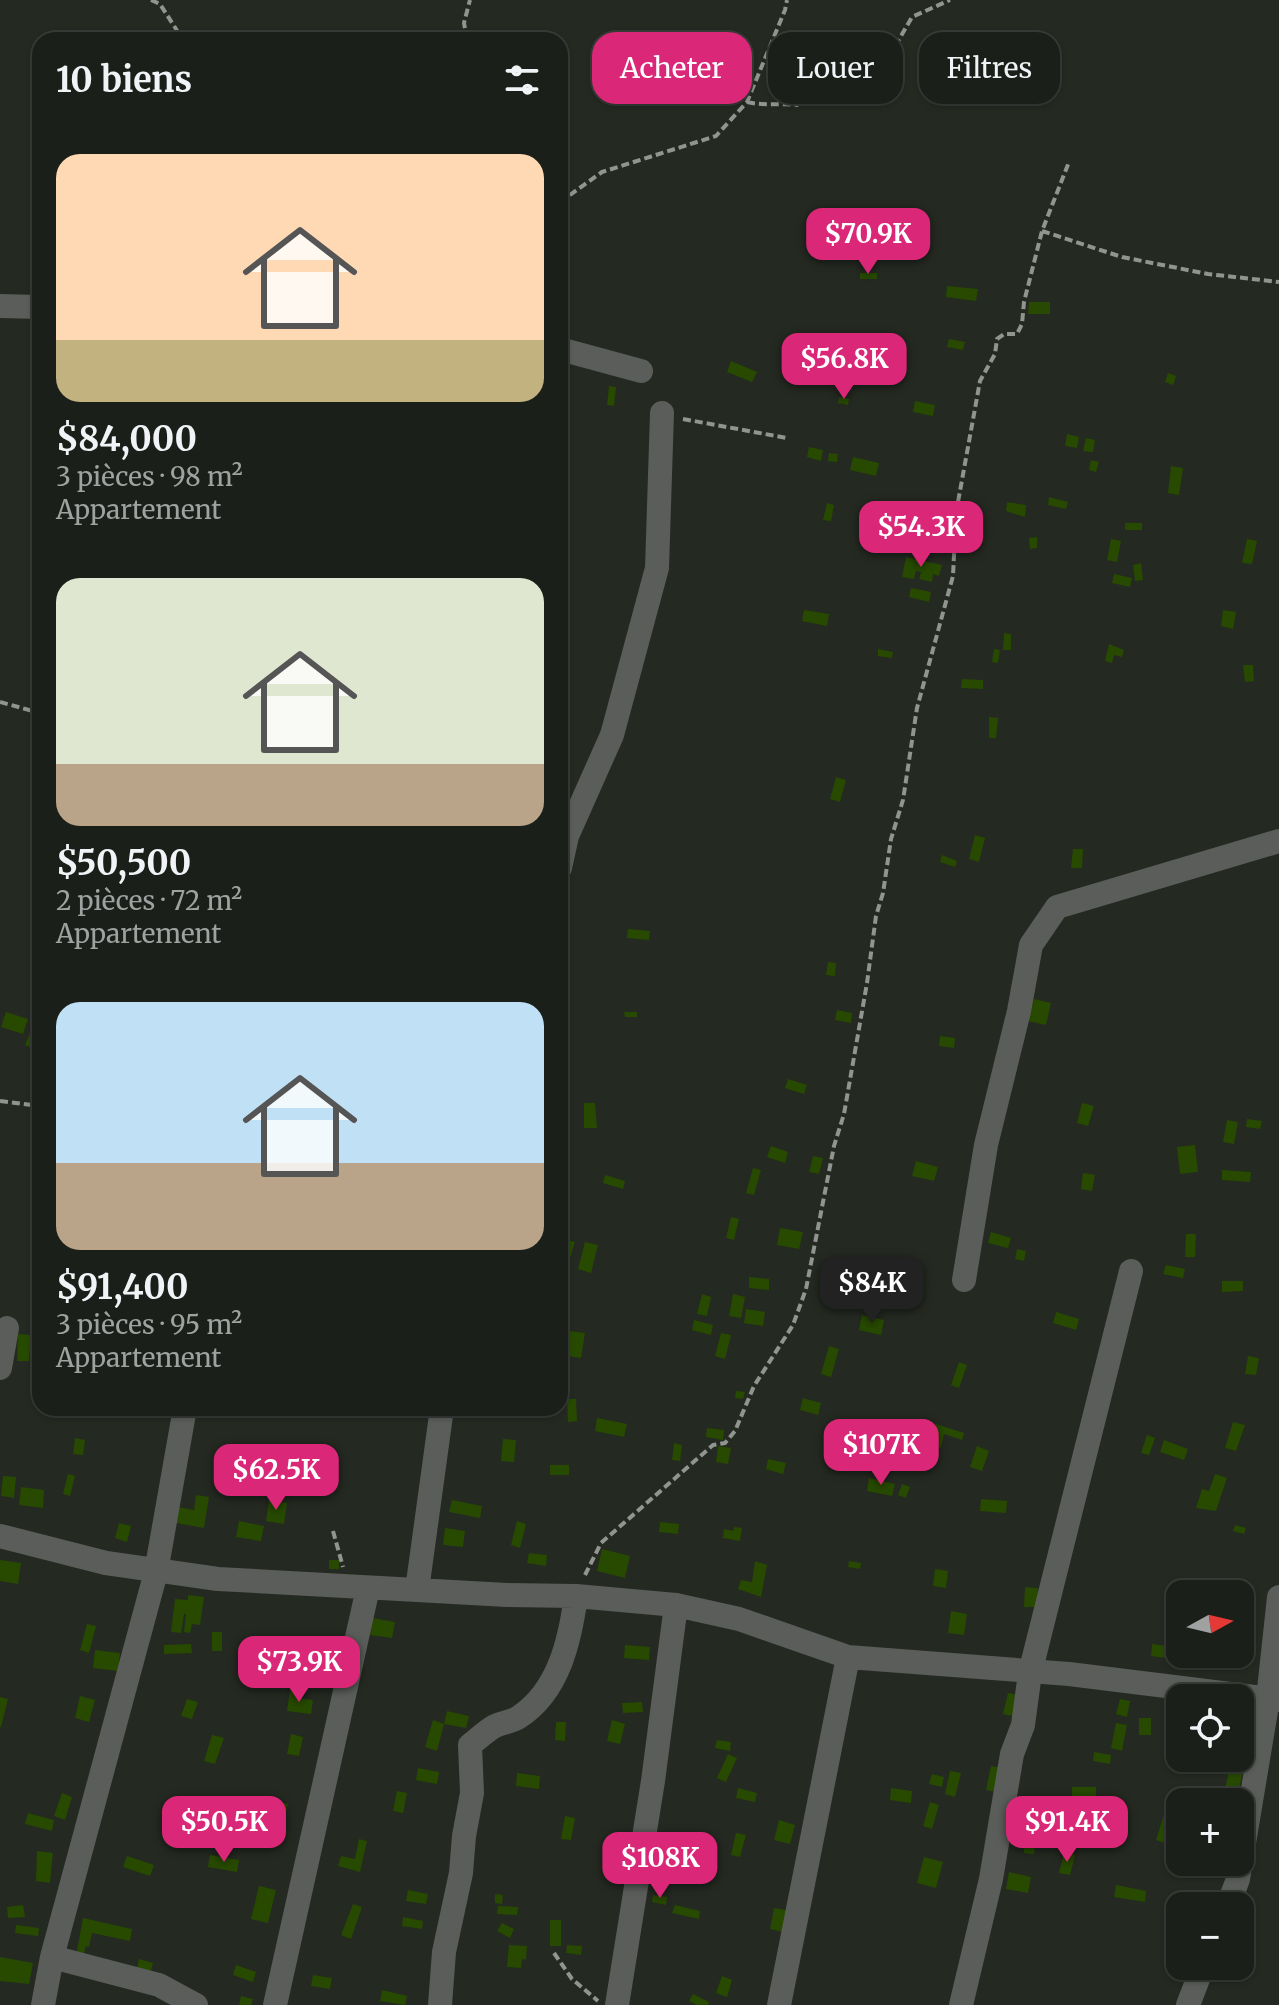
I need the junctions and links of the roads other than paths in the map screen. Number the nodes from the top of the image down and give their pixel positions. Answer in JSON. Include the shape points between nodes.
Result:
{"nodes":[{"id":1,"x":0,"y":306,"type":"edge"},
{"id":2,"x":32,"y":307,"type":"edge"},
{"id":3,"x":568,"y":351,"type":"edge"},
{"id":4,"x":641,"y":371,"type":"dead end"},
{"id":5,"x":662,"y":413,"type":"road end"},
{"id":6,"x":568,"y":834,"type":"edge"},
{"id":7,"x":1279,"y":841,"type":"edge"},
{"id":8,"x":1131,"y":1271,"type":"dead end"},
{"id":9,"x":964,"y":1280,"type":"dead end"},
{"id":10,"x":7,"y":1328,"type":"dead end"},
{"id":11,"x":0,"y":1368,"type":"edge"},
{"id":12,"x":184,"y":1416,"type":"edge"},
{"id":13,"x":441,"y":1416,"type":"edge"},
{"id":14,"x":0,"y":1536,"type":"edge"},
{"id":15,"x":156,"y":1572,"type":"junction"},
{"id":16,"x":357,"y":1587,"type":"junction"},
{"id":17,"x":417,"y":1590,"type":"junction"},
{"id":18,"x":576,"y":1596,"type":"junction"},
{"id":19,"x":1279,"y":1597,"type":"edge"},
{"id":20,"x":676,"y":1605,"type":"junction"},
{"id":21,"x":848,"y":1657,"type":"junction"},
{"id":22,"x":1030,"y":1673,"type":"junction"},
{"id":23,"x":1274,"y":1699,"type":"edge"},
{"id":24,"x":1233,"y":1892,"type":"edge"},
{"id":25,"x":52,"y":1957,"type":"junction"},
{"id":26,"x":1198,"y":1980,"type":"edge"},
{"id":27,"x":43,"y":2005,"type":"edge"},
{"id":28,"x":196,"y":2005,"type":"edge"},
{"id":29,"x":275,"y":2005,"type":"edge"},
{"id":30,"x":440,"y":2005,"type":"edge"},
{"id":31,"x":617,"y":2005,"type":"edge"},
{"id":32,"x":779,"y":2005,"type":"edge"},
{"id":33,"x":961,"y":2005,"type":"edge"},
{"id":34,"x":1188,"y":2005,"type":"edge"}],
"edges":[{"from":1,"to":2,"type":"street"},
{"from":3,"to":4,"type":"street"},
{"from":5,"to":6,"type":"street","via":[[657,568],[612,735]]},
{"from":7,"to":9,"type":"street","via":[[1057,907],[1031,945],[986,1145]]},
{"from":8,"to":22,"type":"street"},
{"from":10,"to":11,"type":"street"},
{"from":12,"to":15,"type":"street"},
{"from":13,"to":17,"type":"street"},
{"from":14,"to":15,"type":"street"},
{"from":15,"to":16,"type":"street"},
{"from":15,"to":25,"type":"street"},
{"from":16,"to":17,"type":"street"},
{"from":16,"to":29,"type":"street"},
{"from":17,"to":18,"type":"street"},
{"from":18,"to":20,"type":"street"},
{"from":18,"to":30,"type":"street","via":[[571,1636],[540,1700],[470,1745],[472,1793]]},
{"from":19,"to":23,"type":"street"},
{"from":20,"to":21,"type":"street","via":[[739,1619]]},
{"from":20,"to":31,"type":"street"},
{"from":21,"to":22,"type":"street"},
{"from":21,"to":32,"type":"street"},
{"from":22,"to":23,"type":"street"},
{"from":22,"to":33,"type":"street"},
{"from":23,"to":24,"type":"street"},
{"from":25,"to":27,"type":"street"},
{"from":25,"to":28,"type":"street","via":[[159,1985]]},
{"from":26,"to":34,"type":"street"}]}
